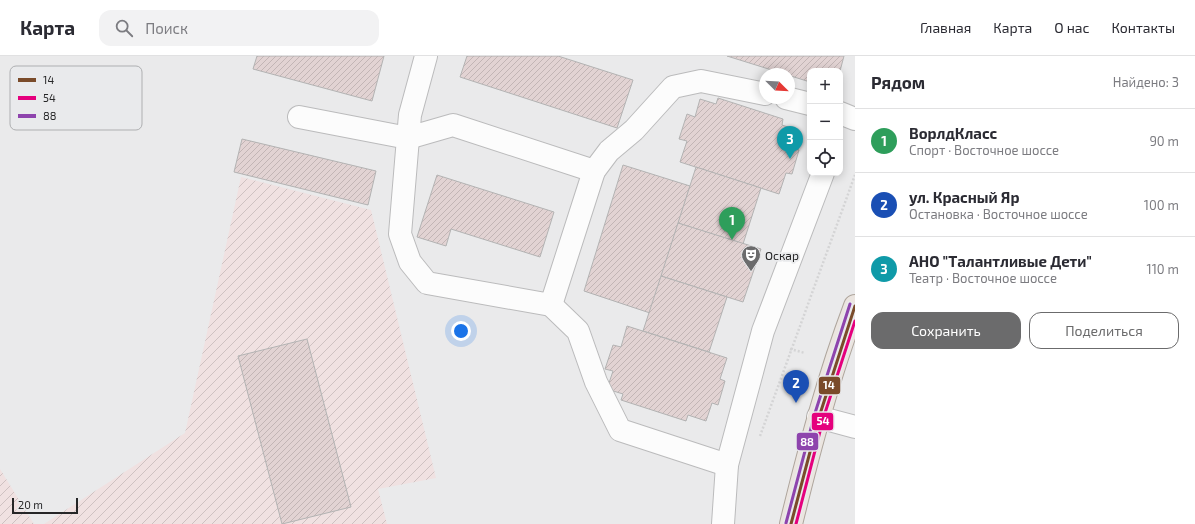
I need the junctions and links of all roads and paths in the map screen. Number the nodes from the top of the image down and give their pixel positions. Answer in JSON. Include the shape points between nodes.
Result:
{"nodes":[{"id":1,"x":426,"y":56,"type":"edge"},
{"id":2,"x":759,"y":93,"type":"edge"},
{"id":3,"x":795,"y":100,"type":"edge"},
{"id":4,"x":807,"y":103,"type":"edge"},
{"id":5,"x":298,"y":117,"type":"dead end"},
{"id":6,"x":408,"y":138,"type":"junction"},
{"id":7,"x":594,"y":172,"type":"junction"},
{"id":8,"x":855,"y":175,"type":"edge"},
{"id":9,"x":822,"y":176,"type":"edge"},
{"id":10,"x":551,"y":305,"type":"junction"},
{"id":11,"x":855,"y":306,"type":"edge"},
{"id":12,"x":790,"y":349,"type":"junction"},
{"id":13,"x":805,"y":353,"type":"dead end"},
{"id":14,"x":818,"y":417,"type":"junction"},
{"id":15,"x":855,"y":427,"type":"edge"},
{"id":16,"x":758,"y":442,"type":"dead end"},
{"id":17,"x":727,"y":465,"type":"junction"},
{"id":18,"x":723,"y":524,"type":"edge"},
{"id":19,"x":790,"y":524,"type":"edge"}],
"edges":[{"from":1,"to":6,"type":"lane","via":[[410,115]]},
{"from":2,"to":7,"type":"lane","via":[[701,81],[673,87],[634,130],[609,151]]},
{"from":3,"to":4,"type":"lane"},
{"from":5,"to":6,"type":"lane"},
{"from":6,"to":7,"type":"lane","via":[[453,125]]},
{"from":6,"to":10,"type":"lane","via":[[400,234],[410,262],[427,284]]},
{"from":7,"to":10,"type":"lane"},
{"from":8,"to":12,"type":"path"},
{"from":9,"to":17,"type":"lane","via":[[763,331]]},
{"from":10,"to":17,"type":"lane","via":[[578,331],[596,382],[620,430]]},
{"from":11,"to":14,"type":"main road","via":[[834,362]]},
{"from":12,"to":13,"type":"path"},
{"from":12,"to":16,"type":"path"},
{"from":14,"to":15,"type":"lane"},
{"from":14,"to":19,"type":"main road"},
{"from":17,"to":18,"type":"lane"}]}
